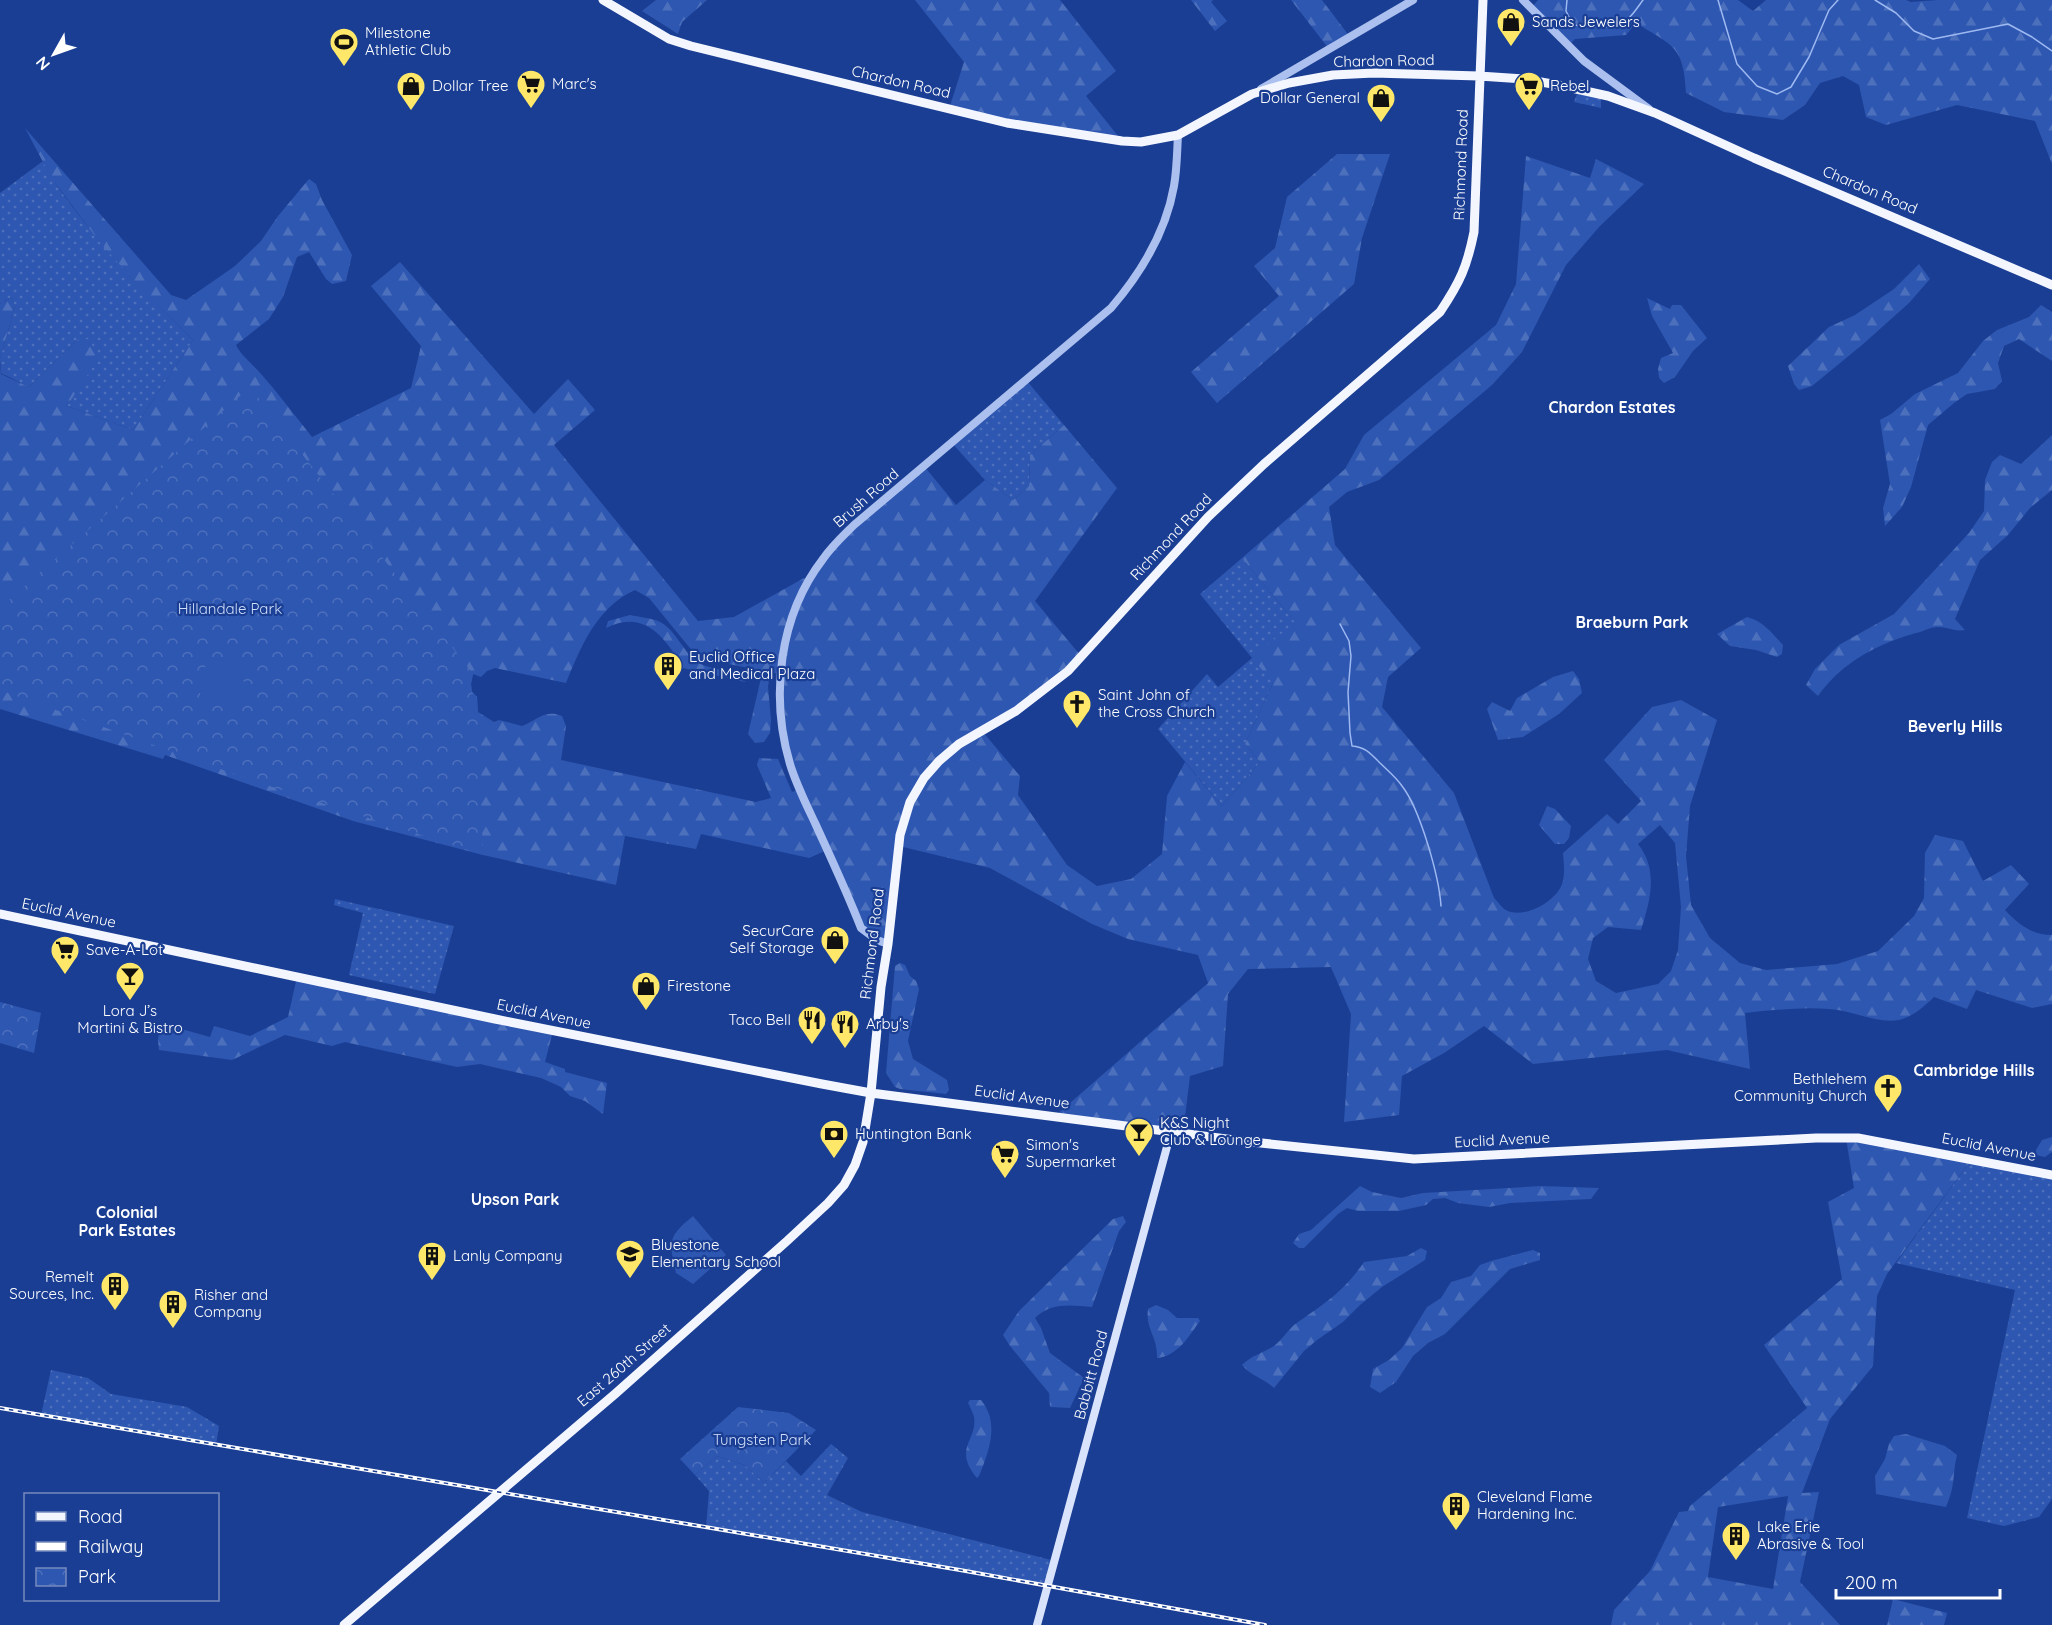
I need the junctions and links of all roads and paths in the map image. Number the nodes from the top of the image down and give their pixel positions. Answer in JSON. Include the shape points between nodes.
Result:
{"nodes":[{"id":1,"x":603,"y":0,"type":"edge"},
{"id":2,"x":1413,"y":0,"type":"edge"},
{"id":3,"x":1483,"y":0,"type":"edge"},
{"id":4,"x":1523,"y":0,"type":"edge"},
{"id":5,"x":1479,"y":76,"type":"junction"},
{"id":6,"x":1252,"y":94,"type":"junction"},
{"id":7,"x":1655,"y":113,"type":"junction"},
{"id":8,"x":1178,"y":135,"type":"junction"},
{"id":9,"x":2052,"y":285,"type":"edge"},
{"id":10,"x":0,"y":914,"type":"edge"},
{"id":11,"x":888,"y":944,"type":"junction"},
{"id":12,"x":871,"y":1093,"type":"junction"},
{"id":13,"x":1171,"y":1132,"type":"junction"},
{"id":14,"x":2052,"y":1175,"type":"edge"},
{"id":15,"x":344,"y":1625,"type":"edge"},
{"id":16,"x":1037,"y":1625,"type":"edge"}],
"edges":[{"from":1,"to":8,"type":"main road","name":"Chardon Road","via":[[669,39],[691,46],[1007,123],[1122,141],[1151,141]]},
{"from":2,"to":6,"type":"street"},
{"from":3,"to":5,"type":"main road","name":"Richmond Road"},
{"from":4,"to":7,"type":"street","via":[[1584,62]]},
{"from":5,"to":6,"type":"main road","name":"Chardon Road","via":[[1333,75]]},
{"from":5,"to":7,"type":"main road","name":"Chardon Road","via":[[1574,88]]},
{"from":5,"to":11,"type":"main road","name":"Richmond Road","via":[[1474,232],[1468,263],[1440,312],[1208,517],[1068,671],[1016,711],[959,744],[924,778],[910,802],[900,835]]},
{"from":6,"to":8,"type":"main road","name":"Chardon Road"},
{"from":7,"to":9,"type":"main road","name":"Chardon Road"},
{"from":8,"to":11,"type":"street","name":"Brush Road","via":[[1169,207],[1150,254],[1131,285],[1111,308],[854,525],[822,559],[795,610],[780,674],[780,725],[790,765],[861,928]]},
{"from":10,"to":12,"type":"main road","name":"Euclid Avenue","via":[[585,1038]]},
{"from":11,"to":12,"type":"main road","name":"Richmond Road"},
{"from":12,"to":13,"type":"main road","name":"Euclid Avenue"},
{"from":12,"to":15,"type":"main road","name":"East 260th Street","via":[[855,1165],[828,1203],[615,1394]]},
{"from":13,"to":14,"type":"main road","name":"Euclid Avenue","via":[[1414,1160],[1858,1138]]},
{"from":13,"to":16,"type":"main road","name":"Babbitt Road"}]}
